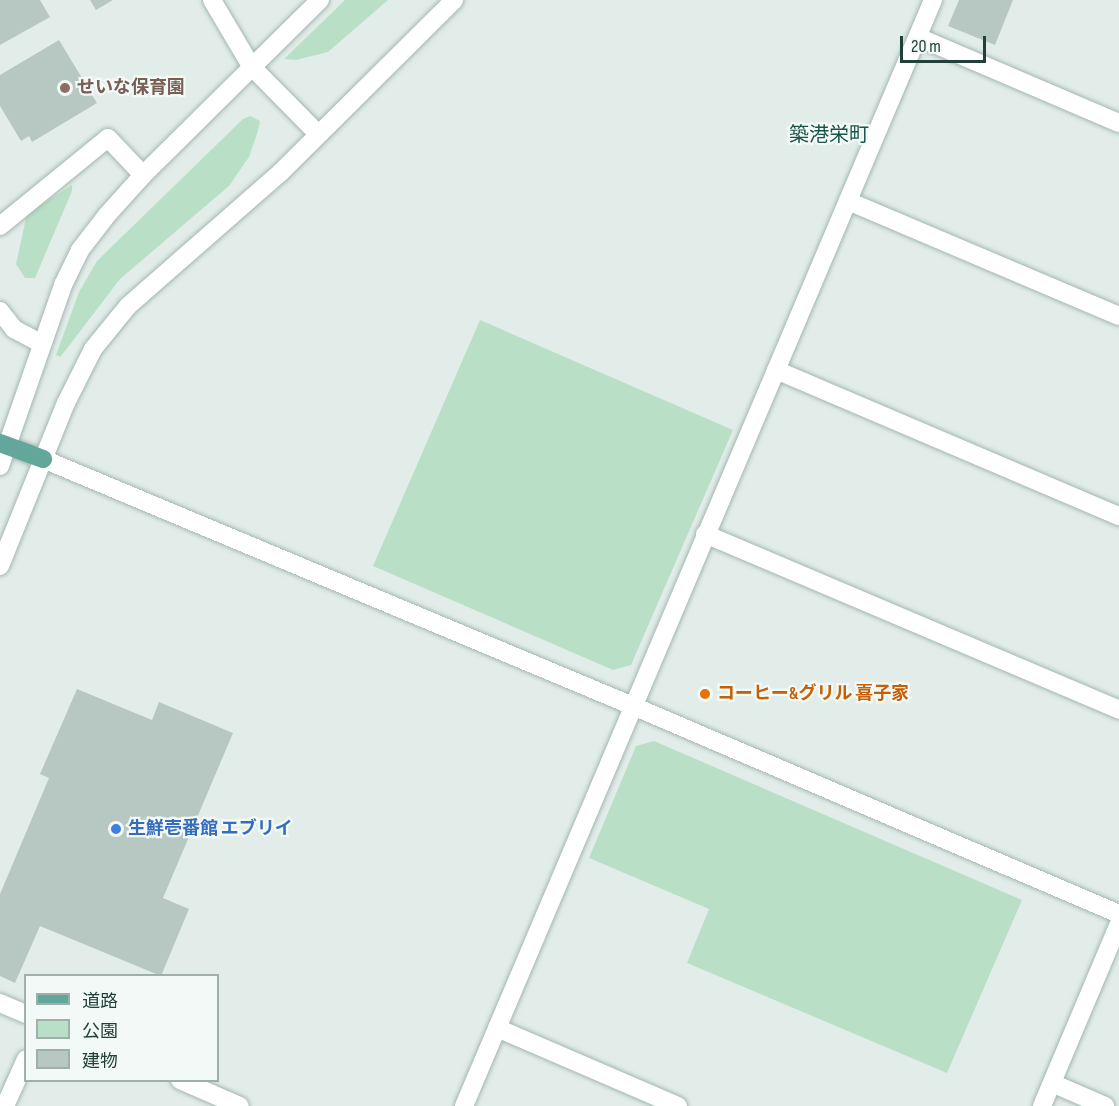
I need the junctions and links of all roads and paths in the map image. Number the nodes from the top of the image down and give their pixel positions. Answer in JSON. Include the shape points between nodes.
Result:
{"nodes":[{"id":1,"x":212,"y":0,"type":"edge"},
{"id":2,"x":320,"y":0,"type":"edge"},
{"id":3,"x":454,"y":0,"type":"edge"},
{"id":4,"x":933,"y":0,"type":"edge"},
{"id":5,"x":918,"y":37,"type":"junction"},
{"id":6,"x":250,"y":66,"type":"junction"},
{"id":7,"x":1119,"y":123,"type":"edge"},
{"id":8,"x":318,"y":134,"type":"junction"},
{"id":9,"x":143,"y":175,"type":"junction"},
{"id":10,"x":848,"y":201,"type":"junction"},
{"id":11,"x":0,"y":226,"type":"edge"},
{"id":12,"x":0,"y":311,"type":"edge"},
{"id":13,"x":1119,"y":316,"type":"edge"},
{"id":14,"x":42,"y":344,"type":"junction"},
{"id":15,"x":776,"y":370,"type":"junction"},
{"id":16,"x":4,"y":444,"type":"edge"},
{"id":17,"x":43,"y":459,"type":"junction"},
{"id":18,"x":0,"y":466,"type":"edge"},
{"id":19,"x":1119,"y":516,"type":"edge"},
{"id":20,"x":705,"y":534,"type":"junction"},
{"id":21,"x":0,"y":566,"type":"edge"},
{"id":22,"x":633,"y":706,"type":"junction"},
{"id":23,"x":1119,"y":710,"type":"edge"},
{"id":24,"x":1119,"y":914,"type":"edge"},
{"id":25,"x":1119,"y":924,"type":"edge"},
{"id":26,"x":0,"y":1003,"type":"edge"},
{"id":27,"x":24,"y":1013,"type":"edge"},
{"id":28,"x":497,"y":1028,"type":"junction"},
{"id":29,"x":24,"y":1063,"type":"edge"},
{"id":30,"x":185,"y":1082,"type":"edge"},
{"id":31,"x":1052,"y":1083,"type":"junction"},
{"id":32,"x":5,"y":1106,"type":"edge"},
{"id":33,"x":240,"y":1106,"type":"edge"},
{"id":34,"x":464,"y":1106,"type":"edge"},
{"id":35,"x":678,"y":1106,"type":"edge"},
{"id":36,"x":1042,"y":1106,"type":"edge"},
{"id":37,"x":1106,"y":1106,"type":"edge"}],
"edges":[{"from":1,"to":6,"type":"street"},
{"from":2,"to":6,"type":"street"},
{"from":3,"to":8,"type":"street"},
{"from":4,"to":5,"type":"street"},
{"from":5,"to":7,"type":"street"},
{"from":5,"to":10,"type":"street"},
{"from":6,"to":8,"type":"street"},
{"from":6,"to":9,"type":"street"},
{"from":8,"to":17,"type":"street","via":[[128,306],[93,349]]},
{"from":9,"to":11,"type":"street","via":[[108,138]]},
{"from":9,"to":14,"type":"street","via":[[106,215],[81,250],[63,285]]},
{"from":10,"to":13,"type":"street"},
{"from":10,"to":15,"type":"street"},
{"from":12,"to":14,"type":"street","via":[[14,329]]},
{"from":14,"to":16,"type":"street"},
{"from":15,"to":19,"type":"street"},
{"from":15,"to":20,"type":"street"},
{"from":16,"to":17,"type":"main road"},
{"from":16,"to":18,"type":"street"},
{"from":17,"to":21,"type":"street"},
{"from":17,"to":22,"type":"street"},
{"from":20,"to":22,"type":"street"},
{"from":20,"to":23,"type":"street"},
{"from":22,"to":24,"type":"street"},
{"from":22,"to":28,"type":"street"},
{"from":25,"to":31,"type":"street"},
{"from":26,"to":27,"type":"street"},
{"from":28,"to":34,"type":"street"},
{"from":28,"to":35,"type":"street"},
{"from":29,"to":32,"type":"street"},
{"from":30,"to":33,"type":"street"},
{"from":31,"to":36,"type":"street"},
{"from":31,"to":37,"type":"street"}]}
